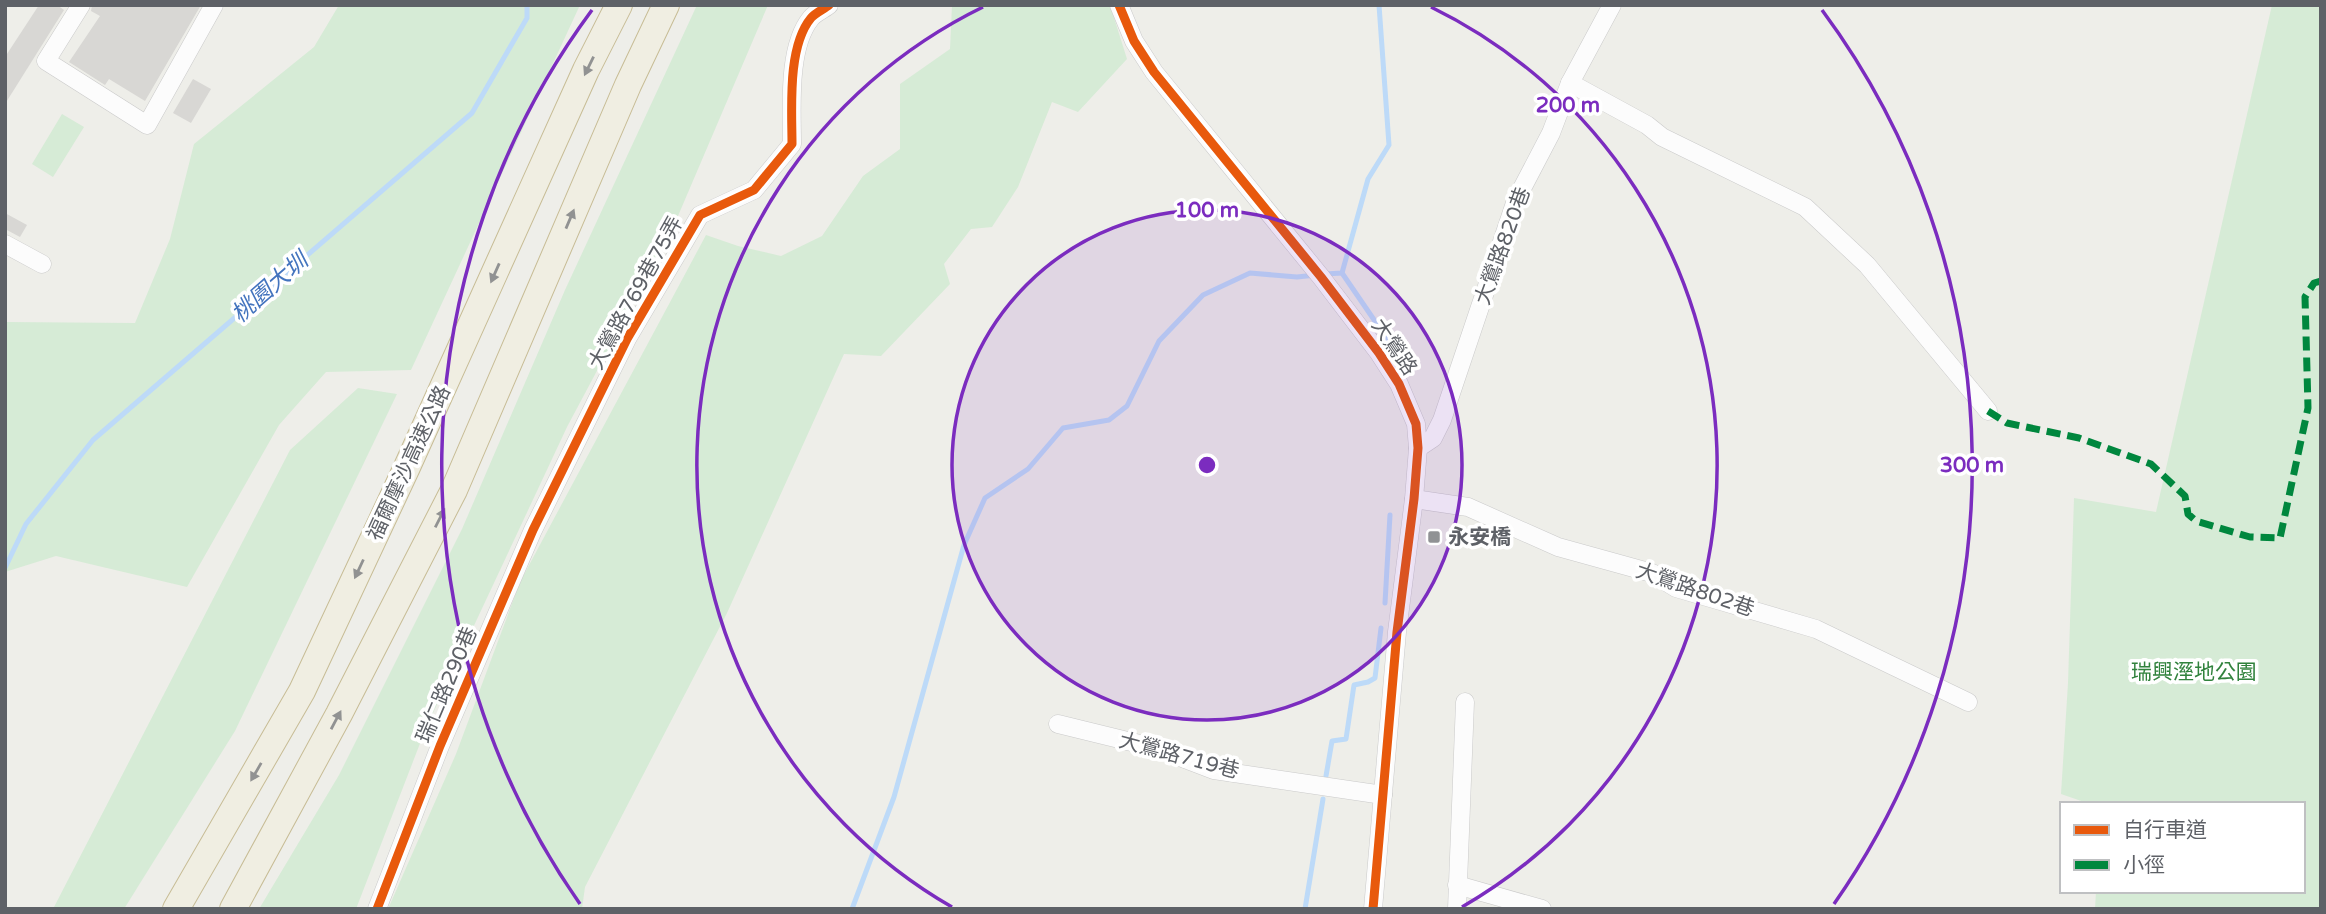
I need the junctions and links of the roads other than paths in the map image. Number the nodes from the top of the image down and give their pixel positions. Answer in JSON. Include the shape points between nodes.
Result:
{"nodes":[{"id":1,"x":81,"y":5,"type":"edge"},
{"id":2,"x":214,"y":5,"type":"edge"},
{"id":3,"x":619,"y":5,"type":"edge"},
{"id":4,"x":666,"y":5,"type":"edge"},
{"id":5,"x":829,"y":5,"type":"edge"},
{"id":6,"x":1119,"y":5,"type":"edge"},
{"id":7,"x":1612,"y":5,"type":"edge"},
{"id":8,"x":1570,"y":83,"type":"junction"},
{"id":9,"x":5,"y":244,"type":"edge"},
{"id":10,"x":42,"y":264,"type":"dead end"},
{"id":11,"x":1988,"y":411,"type":"dead end"},
{"id":12,"x":1418,"y":448,"type":"junction"},
{"id":13,"x":558,"y":480,"type":"joint"},
{"id":14,"x":1414,"y":499,"type":"junction"},
{"id":15,"x":1465,"y":702,"type":"dead end"},
{"id":16,"x":1968,"y":702,"type":"dead end"},
{"id":17,"x":1058,"y":724,"type":"dead end"},
{"id":18,"x":1383,"y":795,"type":"junction"},
{"id":19,"x":1457,"y":885,"type":"junction"},
{"id":20,"x":176,"y":909,"type":"edge"},
{"id":21,"x":233,"y":909,"type":"edge"},
{"id":22,"x":377,"y":909,"type":"edge"},
{"id":23,"x":1373,"y":909,"type":"edge"},
{"id":24,"x":1457,"y":909,"type":"edge"},
{"id":25,"x":1542,"y":909,"type":"edge"}],
"edges":[{"from":1,"to":2,"type":"street","via":[[46,61],[147,125]]},
{"from":3,"to":20,"type":"highway","name":"福爾摩沙高速公路","one_way":true,"via":[[302,691]]},
{"from":21,"to":4,"type":"highway","one_way":true,"via":[[454,491]]},
{"from":5,"to":13,"type":"street","name":"大鶯路769巷75弄","via":[[811,18],[799,44],[791,89],[792,144],[754,190],[700,215],[626,339]]},
{"from":6,"to":12,"type":"street","name":"大鶯路","via":[[1133,41],[1154,72],[1321,277],[1399,384],[1416,424]]},
{"from":7,"to":8,"type":"street","name":"大鶯路820巷"},
{"from":8,"to":11,"type":"street","via":[[1662,136],[1805,206],[1867,265]]},
{"from":8,"to":12,"type":"street","name":"大鶯路820巷","via":[[1551,133],[1516,200],[1442,420],[1433,438]]},
{"from":9,"to":10,"type":"street"},
{"from":12,"to":14,"type":"street","name":"大鶯路"},
{"from":13,"to":22,"type":"street","name":"瑞仁路290巷","via":[[440,746]]},
{"from":14,"to":16,"type":"street","name":"大鶯路802巷","via":[[1468,507],[1558,547],[1652,573],[1676,588],[1816,629]]},
{"from":14,"to":18,"type":"street","name":"大鶯路","via":[[1396,632]]},
{"from":15,"to":19,"type":"street"},
{"from":17,"to":18,"type":"street","name":"大鶯路719巷","via":[[1156,748],[1214,770]]},
{"from":18,"to":23,"type":"street","name":"大鶯路"},
{"from":19,"to":24,"type":"street"},
{"from":19,"to":25,"type":"street"}]}
